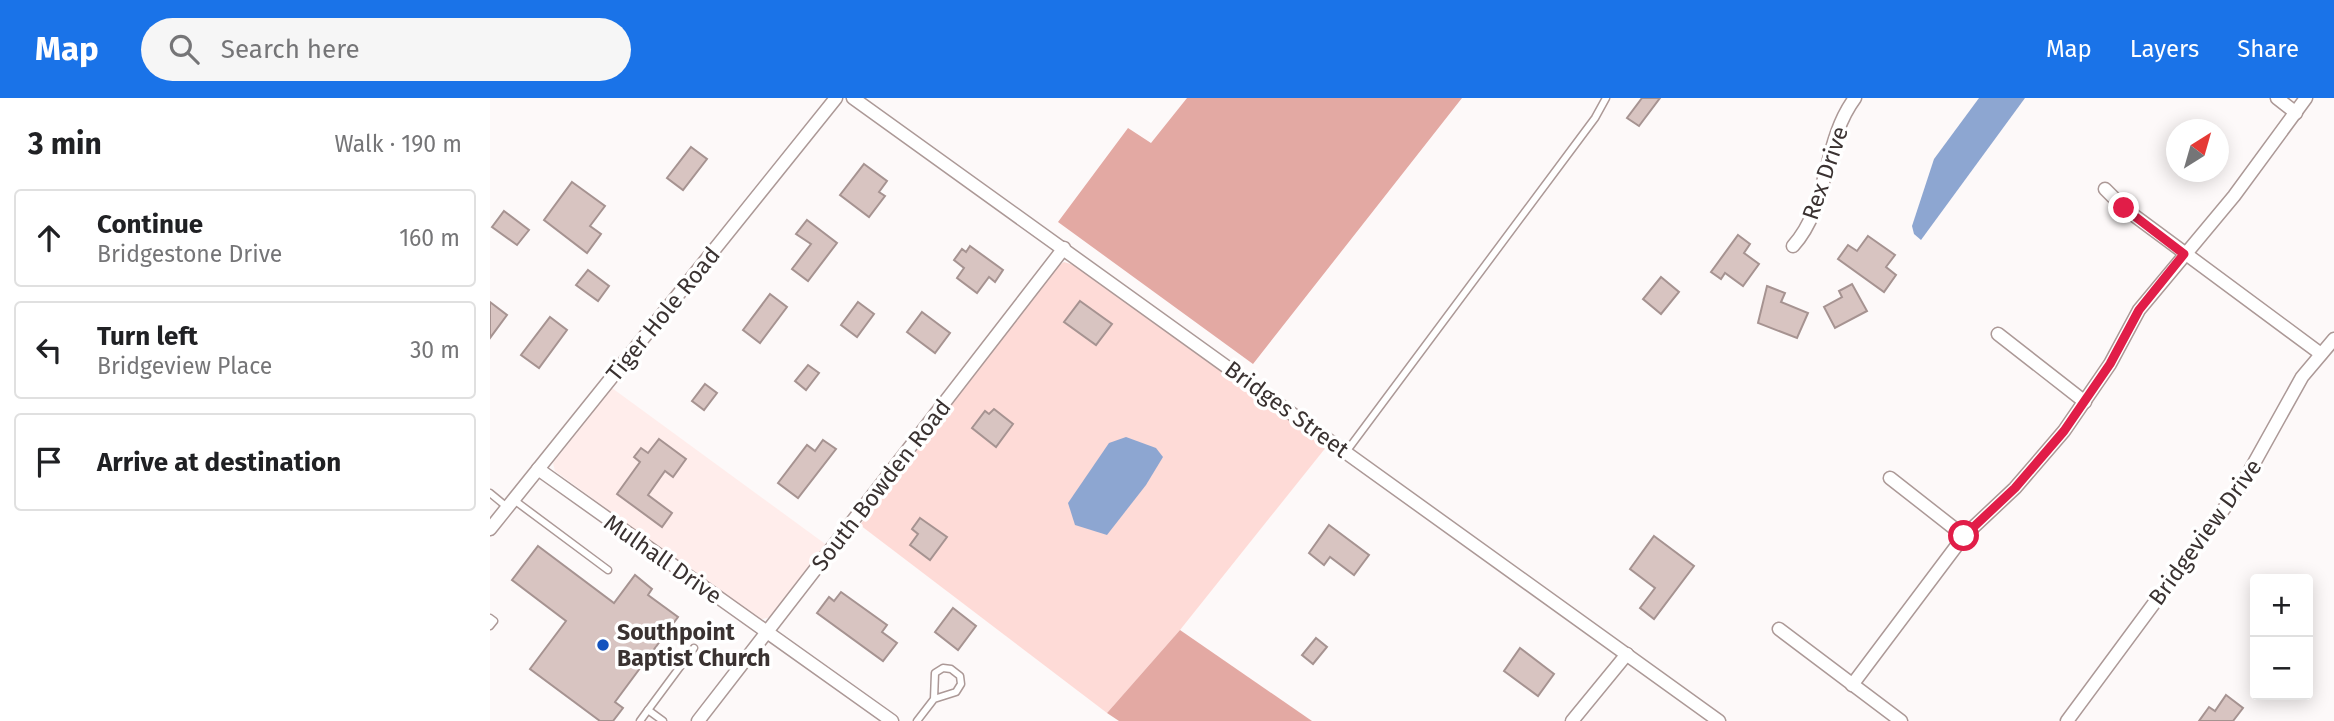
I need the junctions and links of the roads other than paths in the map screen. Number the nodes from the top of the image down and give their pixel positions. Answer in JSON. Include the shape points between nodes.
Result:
{"nodes":[{"id":1,"x":836,"y":98,"type":"edge"},
{"id":2,"x":853,"y":98,"type":"edge"},
{"id":3,"x":1606,"y":98,"type":"edge"},
{"id":4,"x":1855,"y":98,"type":"edge"},
{"id":5,"x":2277,"y":98,"type":"edge"},
{"id":6,"x":2306,"y":98,"type":"edge"},
{"id":7,"x":2296,"y":113,"type":"junction"},
{"id":8,"x":2105,"y":189,"type":"dead end"},
{"id":9,"x":1793,"y":246,"type":"dead end"},
{"id":10,"x":1064,"y":248,"type":"junction"},
{"id":11,"x":2184,"y":254,"type":"junction"},
{"id":12,"x":1998,"y":334,"type":"dead end"},
{"id":13,"x":2334,"y":339,"type":"edge"},
{"id":14,"x":2321,"y":354,"type":"junction"},
{"id":15,"x":2085,"y":402,"type":"junction"},
{"id":16,"x":1346,"y":452,"type":"junction"},
{"id":17,"x":538,"y":469,"type":"junction"},
{"id":18,"x":1890,"y":478,"type":"dead end"},
{"id":19,"x":490,"y":493,"type":"edge"},
{"id":20,"x":511,"y":504,"type":"junction"},
{"id":21,"x":490,"y":529,"type":"edge"},
{"id":22,"x":1964,"y":536,"type":"junction"},
{"id":23,"x":608,"y":569,"type":"dead end"},
{"id":24,"x":490,"y":618,"type":"edge"},
{"id":25,"x":490,"y":626,"type":"edge"},
{"id":26,"x":1779,"y":629,"type":"dead end"},
{"id":27,"x":767,"y":632,"type":"junction"},
{"id":28,"x":694,"y":648,"type":"dead end"},
{"id":29,"x":1627,"y":654,"type":"junction"},
{"id":30,"x":1852,"y":685,"type":"junction"},
{"id":31,"x":934,"y":699,"type":"junction"},
{"id":32,"x":648,"y":710,"type":"junction"},
{"id":33,"x":640,"y":721,"type":"edge"},
{"id":34,"x":663,"y":721,"type":"edge"},
{"id":35,"x":698,"y":721,"type":"edge"},
{"id":36,"x":892,"y":721,"type":"edge"},
{"id":37,"x":917,"y":721,"type":"edge"},
{"id":38,"x":1572,"y":721,"type":"edge"},
{"id":39,"x":1720,"y":721,"type":"edge"},
{"id":40,"x":1901,"y":721,"type":"edge"},
{"id":41,"x":2067,"y":721,"type":"edge"}],
"edges":[{"from":1,"to":17,"type":"street","name":"Tiger Hole Road"},
{"from":2,"to":10,"type":"street","name":"Bridges Street"},
{"from":3,"to":16,"type":"lane"},
{"from":4,"to":9,"type":"street","name":"Rex Drive","via":[[1836,132],[1812,221]]},
{"from":5,"to":7,"type":"street"},
{"from":6,"to":7,"type":"street"},
{"from":7,"to":11,"type":"street"},
{"from":8,"to":11,"type":"street"},
{"from":10,"to":16,"type":"street","name":"Bridges Street"},
{"from":10,"to":27,"type":"street","name":"South Bowden Road"},
{"from":11,"to":14,"type":"street"},
{"from":11,"to":15,"type":"street","via":[[2139,310]]},
{"from":12,"to":15,"type":"street"},
{"from":13,"to":14,"type":"street","name":"Bridgeview Drive"},
{"from":14,"to":41,"type":"street","name":"Bridgeview Drive","via":[[2288,400],[2243,483]]},
{"from":15,"to":22,"type":"street","via":[[2015,488]]},
{"from":16,"to":29,"type":"street","name":"Bridges Street"},
{"from":17,"to":20,"type":"street","name":"Tiger Hole Road"},
{"from":17,"to":27,"type":"street","name":"Mulhall Drive"},
{"from":18,"to":22,"type":"street"},
{"from":19,"to":20,"type":"lane"},
{"from":20,"to":21,"type":"street","name":"Tiger Hole Road"},
{"from":20,"to":23,"type":"lane"},
{"from":22,"to":30,"type":"street"},
{"from":24,"to":25,"type":"lane","via":[[494,621]]},
{"from":26,"to":30,"type":"street"},
{"from":27,"to":35,"type":"street","name":"South Bowden Road"},
{"from":27,"to":36,"type":"street","name":"Mulhall Drive"},
{"from":28,"to":32,"type":"lane"},
{"from":29,"to":38,"type":"street"},
{"from":29,"to":39,"type":"street","name":"Bridges Street"},
{"from":30,"to":40,"type":"street"},
{"from":31,"to":31,"type":"lane","via":[[956,692],[960,676],[943,668],[935,674]]},
{"from":31,"to":37,"type":"lane"},
{"from":32,"to":33,"type":"lane"},
{"from":32,"to":34,"type":"lane"}]}
